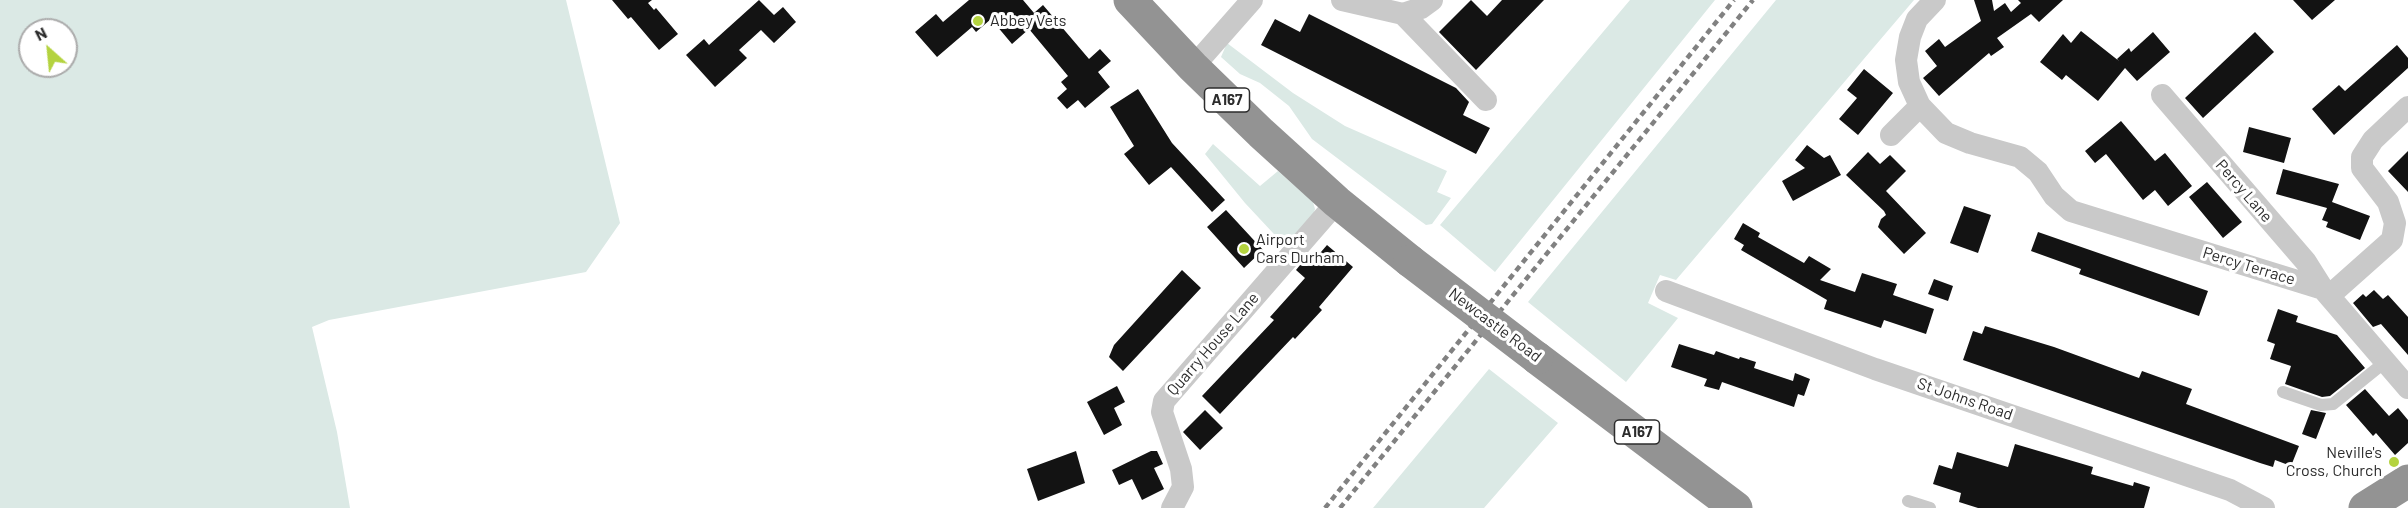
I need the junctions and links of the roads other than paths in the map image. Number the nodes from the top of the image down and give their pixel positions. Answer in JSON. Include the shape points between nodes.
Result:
{"nodes":[{"id":1,"x":1130,"y":0,"type":"edge"},
{"id":2,"x":1252,"y":0,"type":"edge"},
{"id":3,"x":1342,"y":0,"type":"edge"},
{"id":4,"x":1432,"y":0,"type":"edge"},
{"id":5,"x":1935,"y":0,"type":"edge"},
{"id":6,"x":1403,"y":14,"type":"junction"},
{"id":7,"x":1193,"y":67,"type":"junction"},
{"id":8,"x":2162,"y":95,"type":"dead end"},
{"id":9,"x":1486,"y":100,"type":"dead end"},
{"id":10,"x":1920,"y":106,"type":"junction"},
{"id":11,"x":2408,"y":107,"type":"edge"},
{"id":12,"x":1891,"y":135,"type":"dead end"},
{"id":13,"x":1337,"y":202,"type":"junction"},
{"id":14,"x":1666,"y":291,"type":"dead end"},
{"id":15,"x":2326,"y":293,"type":"junction"},
{"id":16,"x":2385,"y":362,"type":"junction"},
{"id":17,"x":2408,"y":388,"type":"edge"},
{"id":18,"x":2283,"y":392,"type":"dead end"},
{"id":19,"x":2408,"y":481,"type":"edge"},
{"id":20,"x":1908,"y":501,"type":"dead end"},
{"id":21,"x":1172,"y":508,"type":"edge"},
{"id":22,"x":1736,"y":508,"type":"edge"},
{"id":23,"x":1930,"y":508,"type":"edge"},
{"id":24,"x":2264,"y":508,"type":"edge"},
{"id":25,"x":2365,"y":508,"type":"edge"}],
"edges":[{"from":1,"to":7,"type":"highway","number":"A167"},
{"from":2,"to":7,"type":"street"},
{"from":3,"to":6,"type":"street"},
{"from":4,"to":6,"type":"street"},
{"from":5,"to":10,"type":"street","via":[[1917,19],[1906,60]]},
{"from":6,"to":9,"type":"street"},
{"from":7,"to":13,"type":"highway","name":"Newcastle Road","number":"A167"},
{"from":8,"to":15,"type":"street","name":"Percy Lane","via":[[2306,261]]},
{"from":10,"to":12,"type":"street"},
{"from":10,"to":15,"type":"street","name":"Percy Terrace","via":[[1946,133],[2020,157],[2071,211]]},
{"from":11,"to":15,"type":"street","via":[[2373,140],[2362,157],[2362,168],[2388,202],[2395,223],[2392,240]]},
{"from":13,"to":21,"type":"street","name":"Quarry House Lane","via":[[1164,401],[1162,412],[1183,487]]},
{"from":13,"to":22,"type":"highway","name":"Newcastle Road","number":"A167","bridge":true},
{"from":14,"to":24,"type":"street","name":"St Johns Road","via":[[1875,369],[2230,490]]},
{"from":15,"to":16,"type":"street"},
{"from":16,"to":17,"type":"street"},
{"from":16,"to":18,"type":"lane","via":[[2333,404],[2321,405]]},
{"from":19,"to":25,"type":"highway"},
{"from":20,"to":23,"type":"lane"}]}
